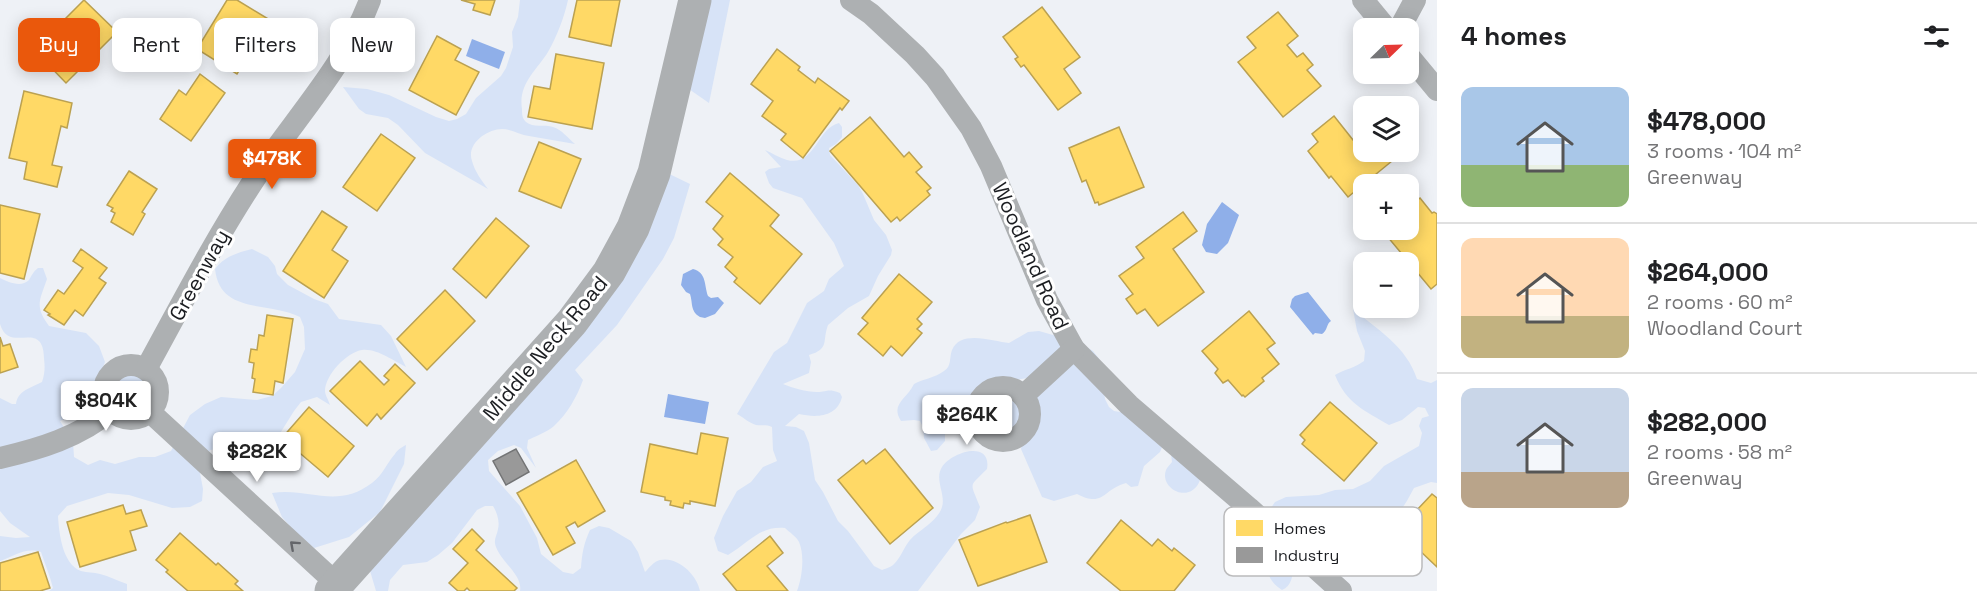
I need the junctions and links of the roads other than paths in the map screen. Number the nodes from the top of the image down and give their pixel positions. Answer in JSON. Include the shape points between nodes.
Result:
{"nodes":[{"id":1,"x":370,"y":0,"type":"edge"},
{"id":2,"x":695,"y":0,"type":"edge"},
{"id":3,"x":851,"y":0,"type":"edge"},
{"id":4,"x":1363,"y":0,"type":"edge"},
{"id":5,"x":1415,"y":0,"type":"edge"},
{"id":6,"x":1378,"y":18,"type":"edge"},
{"id":7,"x":1405,"y":18,"type":"edge"},
{"id":8,"x":1419,"y":68,"type":"edge"},
{"id":9,"x":1437,"y":90,"type":"edge"},
{"id":10,"x":1074,"y":349,"type":"junction"},
{"id":11,"x":146,"y":369,"type":"junction"},
{"id":12,"x":1023,"y":396,"type":"dead end"},
{"id":13,"x":111,"y":410,"type":"junction"},
{"id":14,"x":150,"y":412,"type":"junction"},
{"id":15,"x":0,"y":458,"type":"edge"},
{"id":16,"x":1245,"y":507,"type":"edge"},
{"id":17,"x":1324,"y":576,"type":"edge"},
{"id":18,"x":334,"y":588,"type":"edge"},
{"id":19,"x":1341,"y":591,"type":"edge"}],
"edges":[{"from":1,"to":11,"type":"street","name":"Greenway","via":[[340,59],[252,182]]},
{"from":2,"to":18,"type":"main road","name":"Middle Neck Road","via":[[654,173],[633,228],[609,272],[572,322]]},
{"from":3,"to":10,"type":"street","name":"Woodland Road","via":[[915,55],[971,128],[1047,300]]},
{"from":4,"to":6,"type":"street"},
{"from":5,"to":7,"type":"street"},
{"from":8,"to":9,"type":"street"},
{"from":10,"to":12,"type":"street"},
{"from":10,"to":16,"type":"street","name":"Woodland Road","via":[[1129,405]]},
{"from":11,"to":13,"type":"street","via":[[121,367],[108,378],[104,394]]},
{"from":11,"to":14,"type":"street","via":[[159,390]]},
{"from":13,"to":14,"type":"street","via":[[117,416],[134,419]]},
{"from":13,"to":15,"type":"street","via":[[95,423],[56,442]]},
{"from":18,"to":14,"type":"street","one_way":true},
{"from":17,"to":19,"type":"street","name":"Woodland Road"}]}
